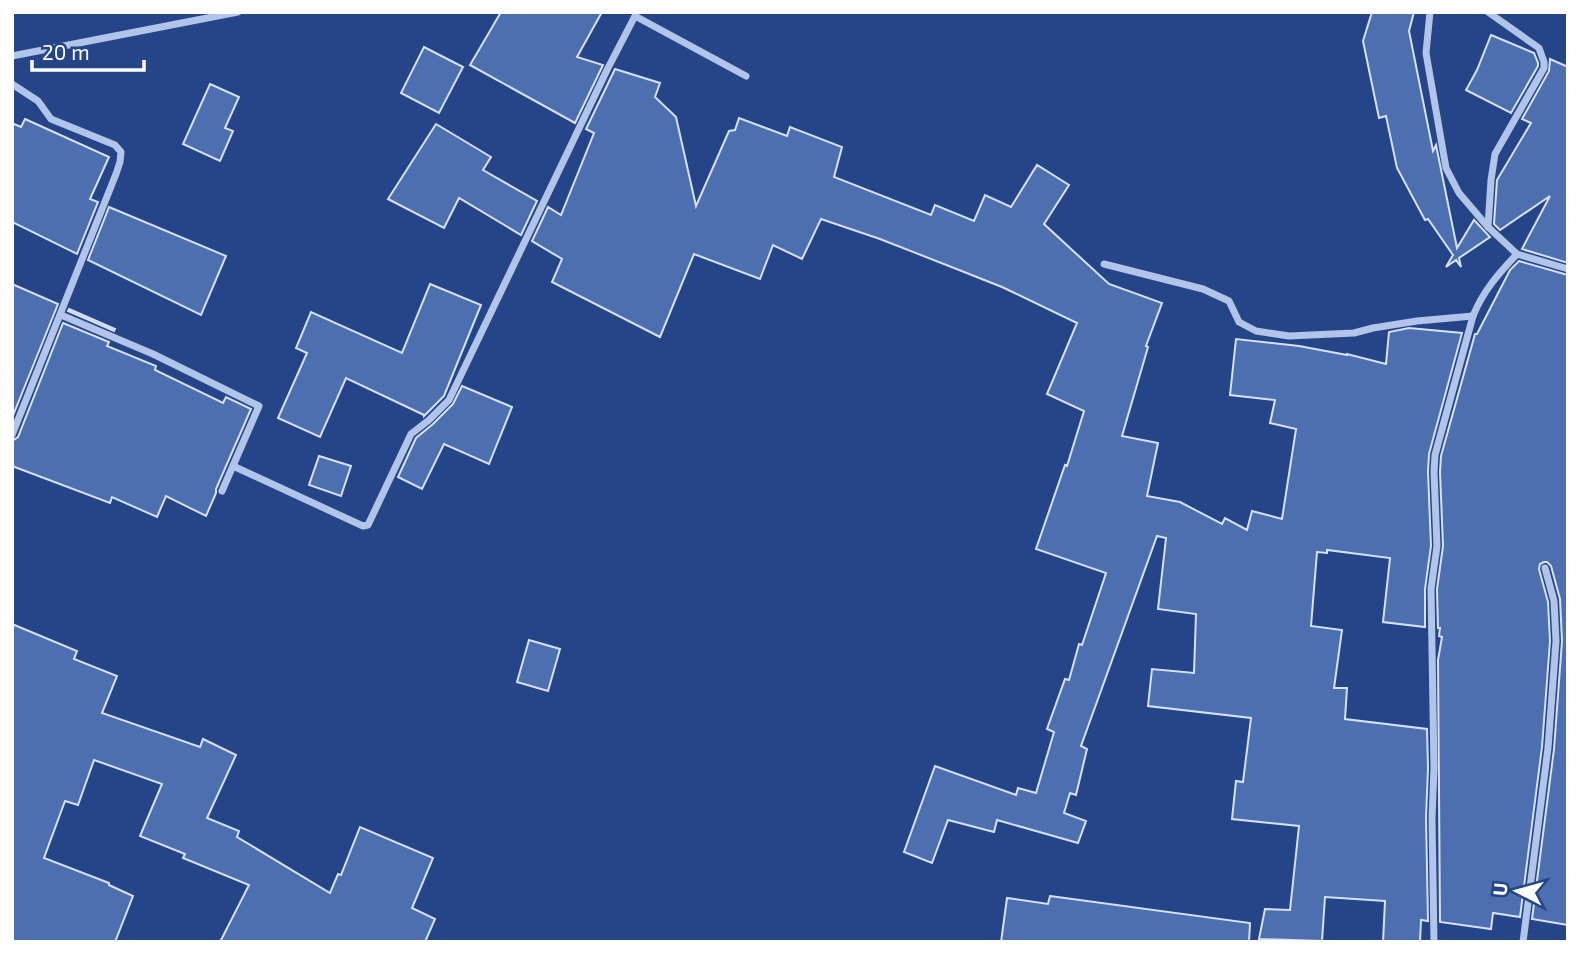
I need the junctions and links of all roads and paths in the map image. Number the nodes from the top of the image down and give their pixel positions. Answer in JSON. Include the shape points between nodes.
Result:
{"nodes":[{"id":1,"x":238,"y":12,"type":"edge"},
{"id":2,"x":1430,"y":12,"type":"edge"},
{"id":3,"x":1488,"y":12,"type":"edge"},
{"id":4,"x":636,"y":14,"type":"edge"},
{"id":5,"x":12,"y":56,"type":"edge"},
{"id":6,"x":746,"y":76,"type":"dead end"},
{"id":7,"x":12,"y":85,"type":"edge"},
{"id":8,"x":1488,"y":227,"type":"junction"},
{"id":9,"x":1517,"y":254,"type":"junction"},
{"id":10,"x":1104,"y":264,"type":"dead end"},
{"id":11,"x":1568,"y":269,"type":"edge"},
{"id":12,"x":61,"y":315,"type":"junction"},
{"id":13,"x":1473,"y":316,"type":"junction"},
{"id":14,"x":12,"y":435,"type":"edge"},
{"id":15,"x":233,"y":466,"type":"junction"},
{"id":16,"x":222,"y":491,"type":"dead end"},
{"id":17,"x":1545,"y":568,"type":"dead end"},
{"id":18,"x":1434,"y":942,"type":"edge"},
{"id":19,"x":1523,"y":942,"type":"edge"}],
"edges":[{"from":1,"to":5,"type":"street"},
{"from":2,"to":8,"type":"street","via":[[1426,53],[1446,168],[1459,193]]},
{"from":3,"to":8,"type":"street","via":[[1539,47],[1544,68],[1495,154]]},
{"from":4,"to":6,"type":"street"},
{"from":4,"to":15,"type":"street","via":[[449,401],[411,434],[368,525]]},
{"from":7,"to":12,"type":"street","via":[[38,101],[51,119],[115,145],[121,152]]},
{"from":8,"to":9,"type":"street"},
{"from":9,"to":11,"type":"street"},
{"from":9,"to":13,"type":"street","via":[[1498,274]]},
{"from":10,"to":13,"type":"street","via":[[1203,289],[1229,301],[1239,322],[1256,331],[1289,336],[1354,333]]},
{"from":12,"to":14,"type":"street"},
{"from":12,"to":15,"type":"street","via":[[259,405]]},
{"from":13,"to":18,"type":"street","via":[[1435,463],[1437,546],[1431,589]]},
{"from":15,"to":16,"type":"street"},
{"from":17,"to":19,"type":"street","via":[[1554,601],[1556,642],[1548,748]]}]}
